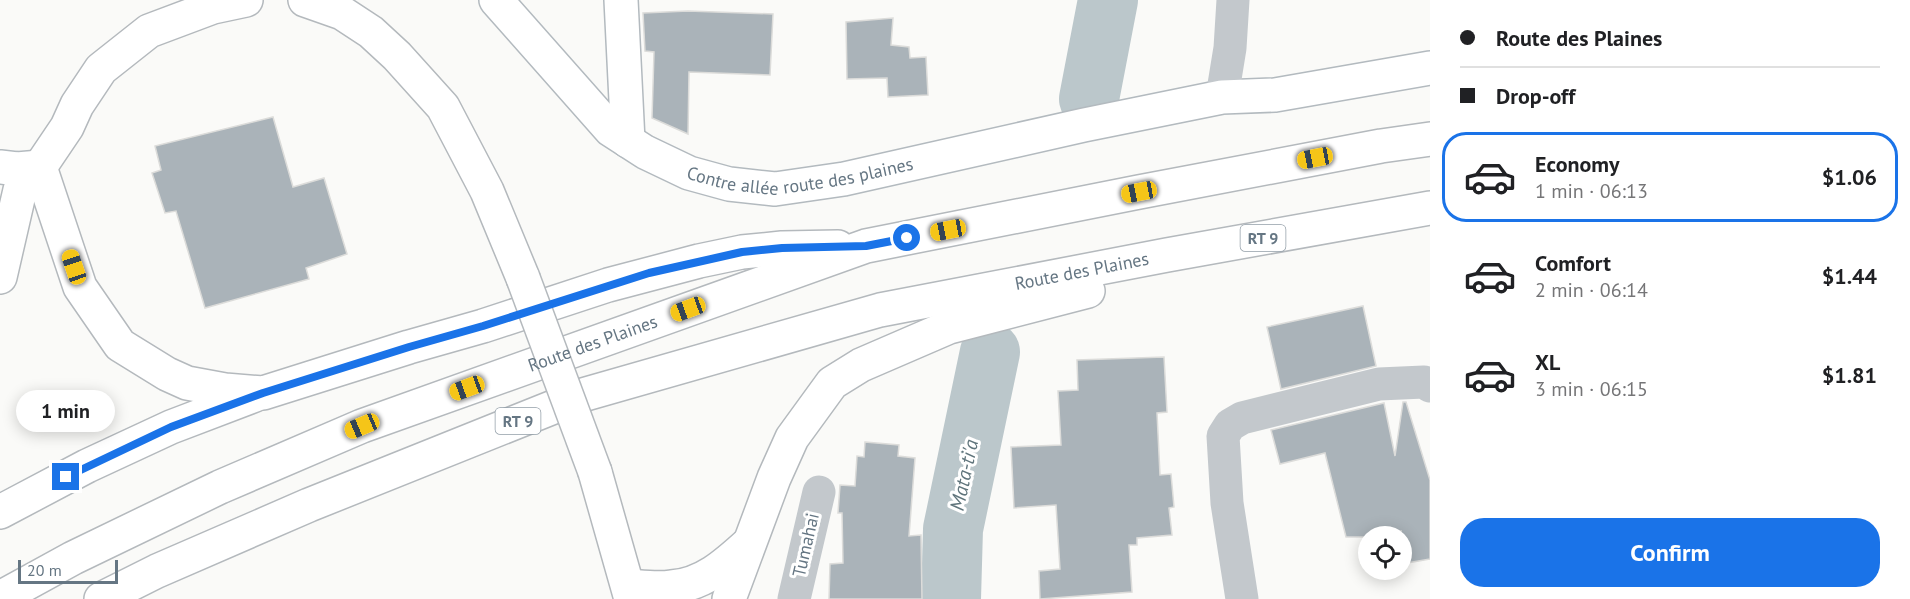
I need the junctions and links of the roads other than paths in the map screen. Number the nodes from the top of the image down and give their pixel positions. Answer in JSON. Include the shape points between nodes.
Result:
{"nodes":[{"id":1,"x":246,"y":0,"type":"edge"},
{"id":2,"x":304,"y":0,"type":"edge"},
{"id":3,"x":496,"y":0,"type":"edge"},
{"id":4,"x":621,"y":0,"type":"edge"},
{"id":5,"x":1233,"y":0,"type":"edge"},
{"id":6,"x":1430,"y":68,"type":"edge"},
{"id":7,"x":1222,"y":97,"type":"junction"},
{"id":8,"x":1430,"y":139,"type":"edge"},
{"id":9,"x":628,"y":141,"type":"junction"},
{"id":10,"x":40,"y":166,"type":"junction"},
{"id":11,"x":0,"y":167,"type":"edge"},
{"id":12,"x":1430,"y":208,"type":"edge"},
{"id":13,"x":866,"y":246,"type":"junction"},
{"id":14,"x":0,"y":277,"type":"edge"},
{"id":15,"x":951,"y":311,"type":"junction"},
{"id":16,"x":1430,"y":386,"type":"edge"},
{"id":17,"x":263,"y":393,"type":"junction"},
{"id":18,"x":819,"y":492,"type":"dead end"},
{"id":19,"x":0,"y":512,"type":"edge"},
{"id":20,"x":750,"y":542,"type":"junction"},
{"id":21,"x":630,"y":593,"type":"edge"},
{"id":22,"x":0,"y":598,"type":"edge"},
{"id":23,"x":101,"y":599,"type":"edge"},
{"id":24,"x":729,"y":599,"type":"edge"},
{"id":25,"x":794,"y":599,"type":"edge"},
{"id":26,"x":1242,"y":599,"type":"edge"}],
"edges":[{"from":1,"to":10,"type":"main road","via":[[213,7],[148,31],[101,69]]},
{"from":2,"to":21,"type":"main road","bridge":true,"via":[[342,13],[371,32],[443,107],[487,191],[523,278],[595,472]]},
{"from":3,"to":9,"type":"main road","name":"Contre allée route des plaines","via":[[611,130]]},
{"from":4,"to":9,"type":"main road"},
{"from":5,"to":7,"type":"street"},
{"from":6,"to":7,"type":"main road","via":[[1275,95]]},
{"from":7,"to":9,"type":"main road","name":"Contre allée route des plaines","via":[[844,179],[776,189],[729,184],[689,173]]},
{"from":8,"to":13,"type":"main road","name":"Route des Plaines"},
{"from":10,"to":11,"type":"main road","via":[[17,170]]},
{"from":10,"to":14,"type":"main road","via":[[20,190]]},
{"from":10,"to":17,"type":"main road","via":[[80,287],[120,345],[187,382]]},
{"from":12,"to":15,"type":"main road","name":"Route des Plaines","number":"RT 9","via":[[1167,255],[1100,278]]},
{"from":13,"to":17,"type":"main road","via":[[742,252],[659,270]]},
{"from":13,"to":22,"type":"main road","name":"Route des Plaines","via":[[362,426],[209,492]]},
{"from":15,"to":20,"type":"main road","via":[[832,383],[792,438]]},
{"from":15,"to":23,"type":"main road","number":"RT 9","via":[[880,310],[586,394],[309,505]]},
{"from":16,"to":26,"type":"street","via":[[1424,382],[1379,384],[1242,418],[1230,425],[1222,436],[1224,471]]},
{"from":17,"to":19,"type":"main road","via":[[171,427]]},
{"from":18,"to":25,"type":"street","name":"Tumahai"},
{"from":20,"to":21,"type":"main road","via":[[701,580]]},
{"from":20,"to":24,"type":"main road"}]}
